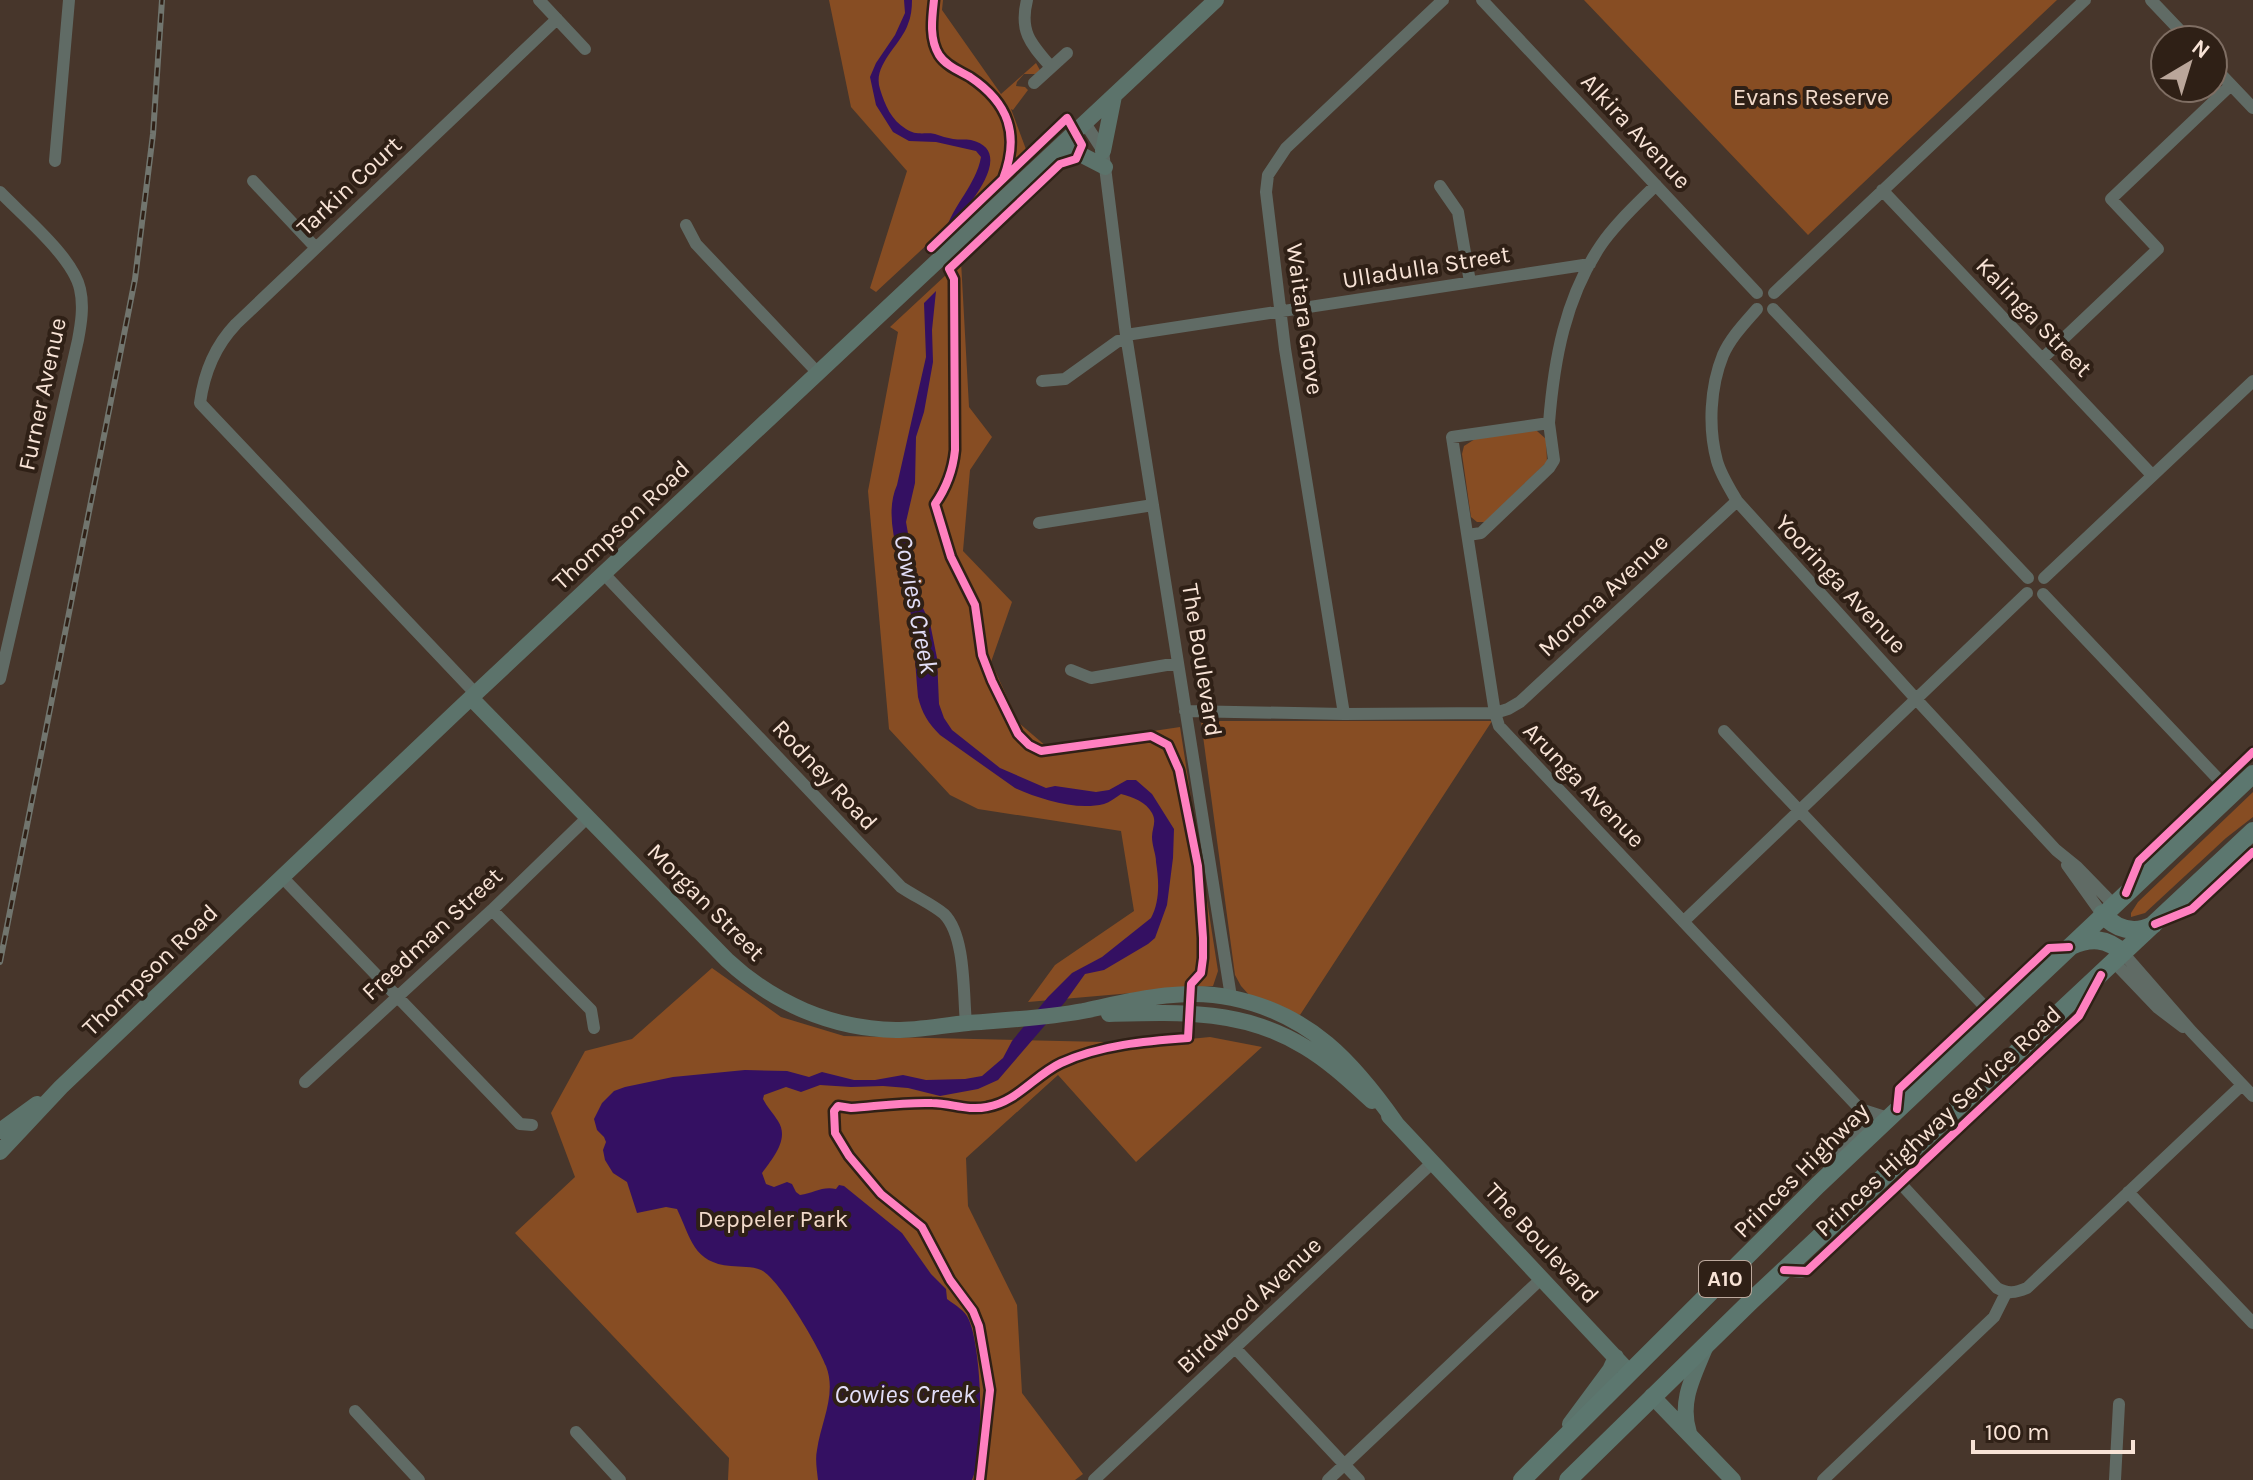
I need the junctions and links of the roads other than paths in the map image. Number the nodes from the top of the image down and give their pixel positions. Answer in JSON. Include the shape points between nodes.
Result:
{"nodes":[{"id":1,"x":69,"y":0,"type":"edge"},
{"id":2,"x":539,"y":0,"type":"edge"},
{"id":3,"x":1027,"y":0,"type":"edge"},
{"id":4,"x":1216,"y":0,"type":"edge"},
{"id":5,"x":1443,"y":0,"type":"edge"},
{"id":6,"x":1482,"y":0,"type":"edge"},
{"id":7,"x":2085,"y":0,"type":"edge"},
{"id":8,"x":2151,"y":0,"type":"edge"},
{"id":9,"x":557,"y":19,"type":"junction"},
{"id":10,"x":2174,"y":24,"type":"edge"},
{"id":11,"x":585,"y":49,"type":"dead end"},
{"id":12,"x":1067,"y":53,"type":"dead end"},
{"id":13,"x":1051,"y":67,"type":"junction"},
{"id":14,"x":1034,"y":83,"type":"dead end"},
{"id":15,"x":2231,"y":85,"type":"joint"},
{"id":16,"x":1114,"y":96,"type":"junction"},
{"id":17,"x":2253,"y":108,"type":"edge"},
{"id":18,"x":1085,"y":123,"type":"junction"},
{"id":19,"x":1058,"y":149,"type":"junction"},
{"id":20,"x":1104,"y":159,"type":"junction"},
{"id":21,"x":55,"y":161,"type":"dead end"},
{"id":22,"x":253,"y":181,"type":"dead end"},
{"id":23,"x":1656,"y":185,"type":"junction"},
{"id":24,"x":1440,"y":186,"type":"dead end"},
{"id":25,"x":1882,"y":190,"type":"junction"},
{"id":26,"x":0,"y":192,"type":"edge"},
{"id":27,"x":686,"y":225,"type":"dead end"},
{"id":28,"x":316,"y":248,"type":"junction"},
{"id":29,"x":1590,"y":264,"type":"junction"},
{"id":30,"x":1470,"y":282,"type":"junction"},
{"id":31,"x":1757,"y":293,"type":"junction"},
{"id":32,"x":1774,"y":293,"type":"junction"},
{"id":33,"x":1757,"y":309,"type":"junction"},
{"id":34,"x":1773,"y":309,"type":"junction"},
{"id":35,"x":1281,"y":311,"type":"junction"},
{"id":36,"x":1127,"y":338,"type":"junction"},
{"id":37,"x":2043,"y":358,"type":"junction"},
{"id":38,"x":818,"y":373,"type":"junction"},
{"id":39,"x":1042,"y":381,"type":"dead end"},
{"id":40,"x":2253,"y":381,"type":"edge"},
{"id":41,"x":200,"y":403,"type":"joint"},
{"id":42,"x":1549,"y":423,"type":"junction"},
{"id":43,"x":2152,"y":475,"type":"junction"},
{"id":44,"x":1737,"y":501,"type":"junction"},
{"id":45,"x":1153,"y":505,"type":"junction"},
{"id":46,"x":1039,"y":523,"type":"dead end"},
{"id":47,"x":1468,"y":535,"type":"junction"},
{"id":48,"x":604,"y":574,"type":"junction"},
{"id":49,"x":2028,"y":578,"type":"junction"},
{"id":50,"x":2044,"y":578,"type":"junction"},
{"id":51,"x":2027,"y":593,"type":"junction"},
{"id":52,"x":2043,"y":594,"type":"junction"},
{"id":53,"x":1178,"y":663,"type":"junction"},
{"id":54,"x":1071,"y":670,"type":"dead end"},
{"id":55,"x":0,"y":679,"type":"edge"},
{"id":56,"x":473,"y":696,"type":"junction"},
{"id":57,"x":1916,"y":699,"type":"junction"},
{"id":58,"x":1185,"y":711,"type":"junction"},
{"id":59,"x":1495,"y":713,"type":"junction"},
{"id":60,"x":1344,"y":714,"type":"junction"},
{"id":61,"x":1724,"y":731,"type":"dead end"},
{"id":62,"x":2253,"y":752,"type":"edge"},
{"id":63,"x":2253,"y":774,"type":"edge"},
{"id":64,"x":2221,"y":782,"type":"junction"},
{"id":65,"x":1799,"y":810,"type":"junction"},
{"id":66,"x":588,"y":817,"type":"junction"},
{"id":67,"x":2253,"y":831,"type":"edge"},
{"id":68,"x":2253,"y":852,"type":"edge"},
{"id":69,"x":282,"y":877,"type":"junction"},
{"id":70,"x":492,"y":910,"type":"junction"},
{"id":71,"x":2113,"y":916,"type":"junction"},
{"id":72,"x":1684,"y":921,"type":"junction"},
{"id":73,"x":2155,"y":924,"type":"junction"},
{"id":74,"x":2069,"y":947,"type":"junction"},
{"id":75,"x":2113,"y":963,"type":"junction"},
{"id":76,"x":397,"y":996,"type":"junction"},
{"id":77,"x":1231,"y":997,"type":"junction"},
{"id":78,"x":1986,"y":1008,"type":"junction"},
{"id":79,"x":1060,"y":1015,"type":"junction"},
{"id":80,"x":1231,"y":1017,"type":"junction"},
{"id":81,"x":966,"y":1023,"type":"junction"},
{"id":82,"x":594,"y":1028,"type":"dead end"},
{"id":83,"x":305,"y":1082,"type":"dead end"},
{"id":84,"x":2242,"y":1085,"type":"junction"},
{"id":85,"x":61,"y":1087,"type":"junction"},
{"id":86,"x":2253,"y":1096,"type":"edge"},
{"id":87,"x":1860,"y":1109,"type":"junction"},
{"id":88,"x":1892,"y":1113,"type":"junction"},
{"id":89,"x":1396,"y":1123,"type":"junction"},
{"id":90,"x":532,"y":1125,"type":"dead end"},
{"id":91,"x":0,"y":1131,"type":"edge"},
{"id":92,"x":0,"y":1152,"type":"edge"},
{"id":93,"x":1433,"y":1162,"type":"junction"},
{"id":94,"x":1827,"y":1176,"type":"junction"},
{"id":95,"x":1901,"y":1184,"type":"junction"},
{"id":96,"x":2128,"y":1192,"type":"junction"},
{"id":97,"x":1784,"y":1270,"type":"junction"},
{"id":98,"x":1542,"y":1278,"type":"junction"},
{"id":99,"x":2006,"y":1293,"type":"junction"},
{"id":100,"x":2253,"y":1323,"type":"edge"},
{"id":101,"x":1709,"y":1341,"type":"junction"},
{"id":102,"x":1235,"y":1348,"type":"junction"},
{"id":103,"x":1616,"y":1357,"type":"junction"},
{"id":104,"x":1630,"y":1373,"type":"junction"},
{"id":105,"x":1652,"y":1396,"type":"junction"},
{"id":106,"x":2119,"y":1404,"type":"dead end"},
{"id":107,"x":355,"y":1411,"type":"dead end"},
{"id":108,"x":576,"y":1432,"type":"dead end"},
{"id":109,"x":1690,"y":1434,"type":"junction"},
{"id":110,"x":1550,"y":1453,"type":"junction"},
{"id":111,"x":1344,"y":1464,"type":"junction"},
{"id":112,"x":612,"y":1477,"type":"edge"},
{"id":113,"x":419,"y":1480,"type":"edge"},
{"id":114,"x":1094,"y":1480,"type":"edge"},
{"id":115,"x":1328,"y":1480,"type":"edge"},
{"id":116,"x":1359,"y":1480,"type":"edge"},
{"id":117,"x":1522,"y":1480,"type":"edge"},
{"id":118,"x":1568,"y":1480,"type":"edge"},
{"id":119,"x":1733,"y":1480,"type":"edge"},
{"id":120,"x":1823,"y":1480,"type":"edge"},
{"id":121,"x":2115,"y":1480,"type":"edge"}],
"edges":[{"from":1,"to":21,"type":"street"},
{"from":2,"to":9,"type":"street"},
{"from":3,"to":13,"type":"street","via":[[1026,34]]},
{"from":4,"to":16,"type":"main road","name":"Thompson Road"},
{"from":5,"to":35,"type":"street","name":"Waitara Grove","via":[[1286,148],[1268,175]]},
{"from":6,"to":23,"type":"street","name":"Alkira Avenue"},
{"from":7,"to":25,"type":"street"},
{"from":8,"to":10,"type":"street"},
{"from":9,"to":11,"type":"street"},
{"from":9,"to":28,"type":"street","name":"Tarkin Court"},
{"from":12,"to":13,"type":"street"},
{"from":13,"to":14,"type":"street"},
{"from":15,"to":17,"type":"street"},
{"from":15,"to":37,"type":"street","via":[[2111,199],[2158,249]]},
{"from":16,"to":18,"type":"main road","name":"Thompson Road"},
{"from":16,"to":20,"type":"main road"},
{"from":18,"to":19,"type":"main road","name":"Thompson Road"},
{"from":18,"to":20,"type":"street","name":"The Boulevard"},
{"from":19,"to":20,"type":"main road"},
{"from":19,"to":38,"type":"main road","name":"Thompson Road"},
{"from":20,"to":36,"type":"street","name":"The Boulevard"},
{"from":22,"to":28,"type":"street"},
{"from":23,"to":29,"type":"street"},
{"from":23,"to":31,"type":"street","name":"Alkira Avenue"},
{"from":24,"to":30,"type":"street","via":[[1458,212]]},
{"from":25,"to":32,"type":"street"},
{"from":25,"to":37,"type":"street","name":"Kalinga Street"},
{"from":26,"to":55,"type":"street","name":"Furner Avenue","via":[[68,263],[80,286],[82,307]]},
{"from":27,"to":38,"type":"street","via":[[696,244]]},
{"from":28,"to":41,"type":"street","name":"Tarkin Court","via":[[221,342]]},
{"from":29,"to":30,"type":"street","name":"Ulladulla Street"},
{"from":29,"to":42,"type":"street","via":[[1561,333]]},
{"from":30,"to":35,"type":"street","name":"Ulladulla Street"},
{"from":31,"to":32,"type":"street"},
{"from":31,"to":33,"type":"street"},
{"from":32,"to":34,"type":"street"},
{"from":33,"to":34,"type":"street"},
{"from":33,"to":44,"type":"street","name":"Yooringa Avenue","via":[[1724,355],[1712,410],[1718,464]]},
{"from":34,"to":49,"type":"street"},
{"from":35,"to":36,"type":"street","name":"Ulladulla Street"},
{"from":35,"to":60,"type":"street","name":"Waitara Grove"},
{"from":36,"to":39,"type":"street","via":[[1065,379]]},
{"from":36,"to":45,"type":"street","name":"The Boulevard"},
{"from":37,"to":43,"type":"street","name":"Kalinga Street"},
{"from":38,"to":48,"type":"main road","name":"Thompson Road"},
{"from":40,"to":43,"type":"street"},
{"from":41,"to":56,"type":"street","name":"Morgan Street"},
{"from":42,"to":47,"type":"street","via":[[1554,460],[1549,468],[1481,533]]},
{"from":42,"to":47,"type":"street","via":[[1450,436]]},
{"from":43,"to":50,"type":"street"},
{"from":44,"to":57,"type":"street","name":"Yooringa Avenue"},
{"from":44,"to":59,"type":"street","name":"Morona Avenue","via":[[1520,702]]},
{"from":45,"to":46,"type":"street"},
{"from":45,"to":53,"type":"street","name":"The Boulevard"},
{"from":47,"to":59,"type":"street"},
{"from":48,"to":56,"type":"main road","name":"Thompson Road"},
{"from":48,"to":81,"type":"street","name":"Rodney Road","via":[[901,887],[943,914],[954,928],[959,949]]},
{"from":49,"to":50,"type":"street"},
{"from":49,"to":51,"type":"street"},
{"from":50,"to":52,"type":"street"},
{"from":51,"to":52,"type":"street"},
{"from":51,"to":57,"type":"street"},
{"from":52,"to":64,"type":"street"},
{"from":53,"to":54,"type":"street","via":[[1091,678]]},
{"from":53,"to":58,"type":"street","name":"The Boulevard"},
{"from":56,"to":66,"type":"main road","name":"Morgan Street"},
{"from":56,"to":69,"type":"main road","name":"Thompson Road"},
{"from":57,"to":65,"type":"street"},
{"from":57,"to":71,"type":"street","name":"Yooringa Avenue","via":[[2077,867]]},
{"from":58,"to":60,"type":"street","name":"Arunga Avenue"},
{"from":58,"to":77,"type":"street","name":"The Boulevard"},
{"from":59,"to":60,"type":"street","name":"Arunga Avenue"},
{"from":59,"to":72,"type":"street","name":"Arunga Avenue","via":[[1501,730]]},
{"from":61,"to":65,"type":"street"},
{"from":62,"to":64,"type":"street"},
{"from":63,"to":71,"type":"highway","name":"Princes Highway","number":"A10"},
{"from":64,"to":71,"type":"street","via":[[2139,861]]},
{"from":65,"to":72,"type":"street"},
{"from":65,"to":78,"type":"street"},
{"from":66,"to":70,"type":"street","name":"Freedman Street"},
{"from":66,"to":81,"type":"main road","name":"Morgan Street","via":[[737,970],[788,1004],[865,1028],[906,1030]]},
{"from":67,"to":73,"type":"highway","number":"A10"},
{"from":68,"to":73,"type":"street","via":[[2192,909]]},
{"from":69,"to":76,"type":"street"},
{"from":69,"to":85,"type":"main road","name":"Thompson Road"},
{"from":70,"to":76,"type":"street","name":"Freedman Street"},
{"from":70,"to":82,"type":"street","via":[[591,1010]]},
{"from":71,"to":73,"type":"highway","via":[[2135,931]]},
{"from":71,"to":74,"type":"highway","name":"Princes Highway","number":"A10"},
{"from":71,"to":74,"type":"highway","via":[[2089,940]]},
{"from":71,"to":75,"type":"highway"},
{"from":72,"to":87,"type":"street","name":"Arunga Avenue"},
{"from":73,"to":75,"type":"highway","number":"A10"},
{"from":74,"to":78,"type":"street","name":"Princes Highway Service Road","via":[[2049,948]]},
{"from":74,"to":88,"type":"highway","name":"Princes Highway","number":"A10"},
{"from":75,"to":84,"type":"street","via":[[2192,1032]]},
{"from":75,"to":95,"type":"street","name":"Princes Highway Service Road","via":[[2079,1016]]},
{"from":75,"to":97,"type":"highway","number":"A10"},
{"from":76,"to":83,"type":"street","name":"Freedman Street"},
{"from":76,"to":90,"type":"street","via":[[520,1124]]},
{"from":77,"to":79,"type":"main road","name":"Morgan Street","via":[[1163,996]]},
{"from":77,"to":80,"type":"main road"},
{"from":77,"to":89,"type":"main road","name":"The Boulevard","via":[[1293,1020],[1317,1035],[1359,1072]]},
{"from":78,"to":88,"type":"street","name":"Princes Highway Service Road","via":[[1899,1089]]},
{"from":79,"to":80,"type":"main road","name":"Morgan Street","via":[[1184,1012]]},
{"from":79,"to":81,"type":"main road","name":"Morgan Street"},
{"from":80,"to":89,"type":"main road","name":"The Boulevard","via":[[1307,1048]]},
{"from":84,"to":86,"type":"street"},
{"from":84,"to":96,"type":"street"},
{"from":85,"to":91,"type":"main road","name":"Thompson Road"},
{"from":85,"to":92,"type":"main road","name":"Thompson Road"},
{"from":87,"to":88,"type":"street","name":"Arunga Avenue"},
{"from":87,"to":94,"type":"street","via":[[1863,1127],[1835,1154]]},
{"from":88,"to":94,"type":"highway","name":"Princes Highway","number":"A10"},
{"from":89,"to":93,"type":"main road","name":"The Boulevard"},
{"from":93,"to":98,"type":"main road","name":"The Boulevard"},
{"from":93,"to":102,"type":"street","name":"Birdwood Avenue"},
{"from":94,"to":104,"type":"highway","name":"Princes Highway","number":"A10"},
{"from":95,"to":97,"type":"street","name":"Princes Highway Service Road","via":[[1807,1271]]},
{"from":95,"to":99,"type":"street"},
{"from":96,"to":99,"type":"street","via":[[2027,1288]]},
{"from":96,"to":100,"type":"street"},
{"from":97,"to":101,"type":"highway","number":"A10"},
{"from":98,"to":103,"type":"main road","name":"The Boulevard"},
{"from":98,"to":111,"type":"street"},
{"from":99,"to":120,"type":"street","via":[[1994,1317]]},
{"from":101,"to":105,"type":"highway","number":"A10"},
{"from":101,"to":109,"type":"main road","via":[[1687,1391]]},
{"from":102,"to":111,"type":"street"},
{"from":102,"to":114,"type":"street","name":"Birdwood Avenue"},
{"from":103,"to":104,"type":"main road","name":"The Boulevard"},
{"from":103,"to":110,"type":"main road"},
{"from":104,"to":105,"type":"highway","name":"The Boulevard"},
{"from":104,"to":110,"type":"highway","number":"A10"},
{"from":105,"to":109,"type":"main road"},
{"from":105,"to":118,"type":"highway","number":"A10"},
{"from":106,"to":121,"type":"street"},
{"from":107,"to":113,"type":"street"},
{"from":108,"to":112,"type":"street"},
{"from":109,"to":119,"type":"main road"},
{"from":110,"to":117,"type":"highway","number":"A10"},
{"from":111,"to":115,"type":"street"},
{"from":111,"to":116,"type":"street"}]}
